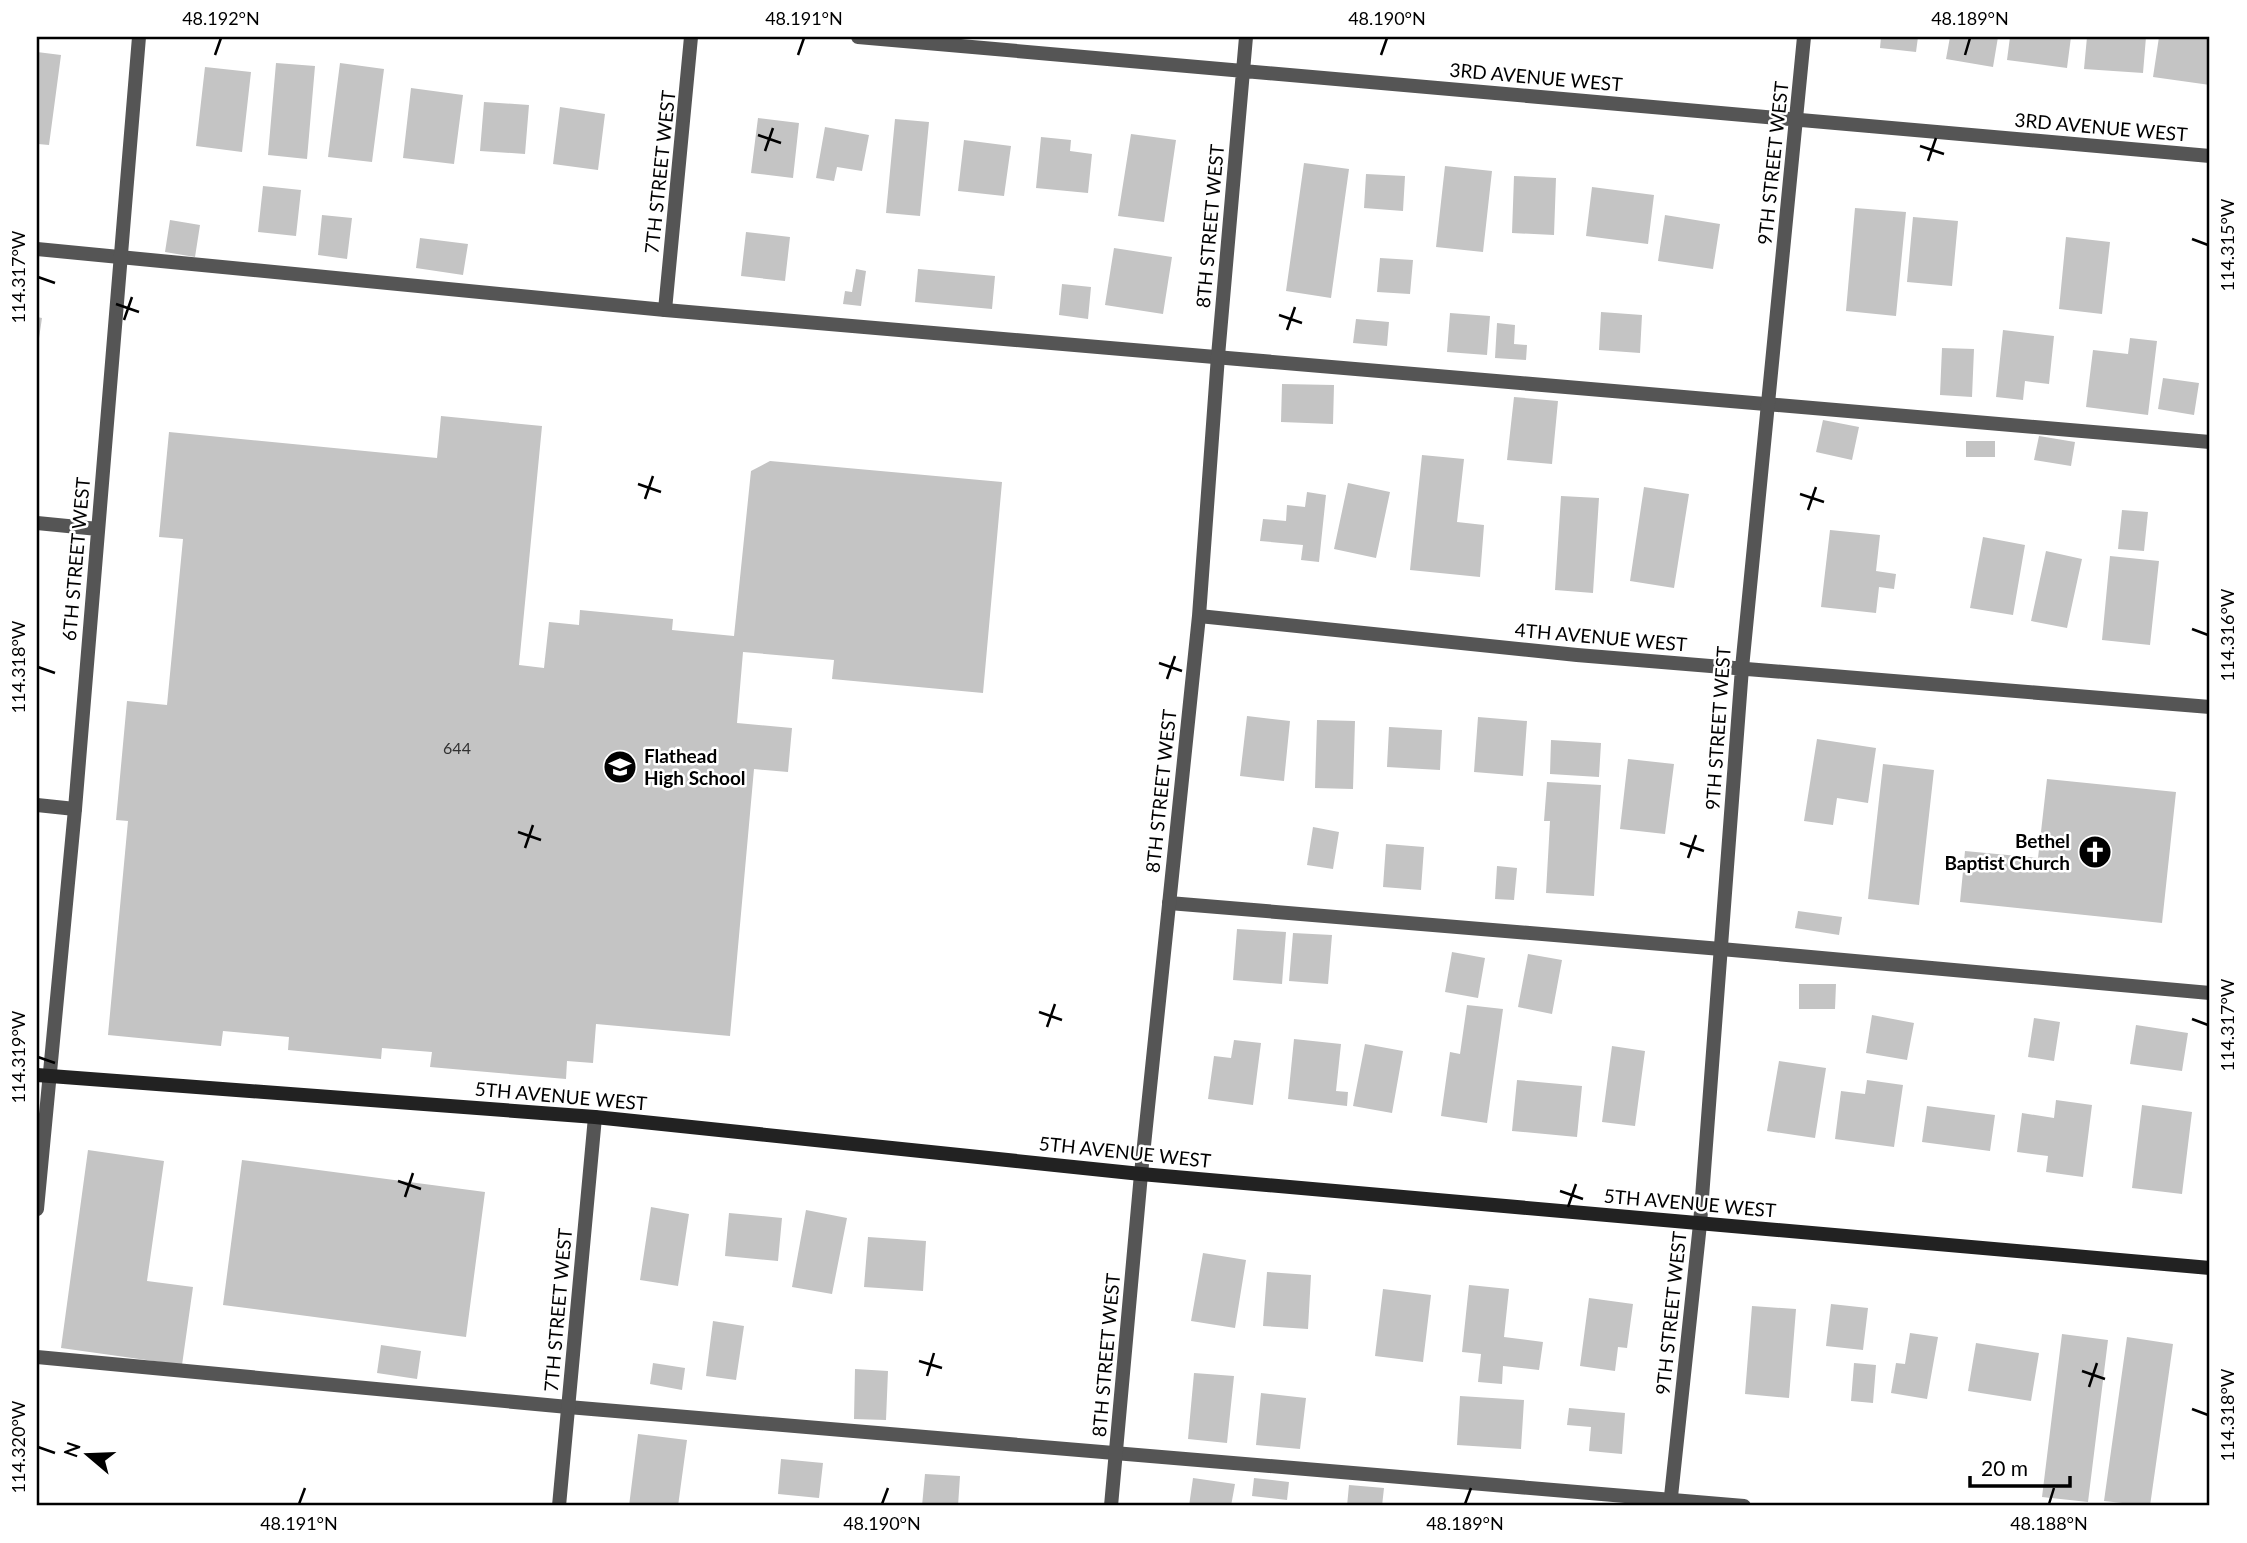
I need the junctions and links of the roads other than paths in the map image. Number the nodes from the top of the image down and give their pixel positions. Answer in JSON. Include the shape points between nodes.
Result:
{"nodes":[{"id":1,"x":139,"y":37,"type":"edge"},
{"id":2,"x":691,"y":37,"type":"edge"},
{"id":3,"x":858,"y":37,"type":"edge"},
{"id":4,"x":1246,"y":37,"type":"edge"},
{"id":5,"x":1804,"y":37,"type":"edge"},
{"id":6,"x":1243,"y":71,"type":"junction"},
{"id":7,"x":1797,"y":120,"type":"junction"},
{"id":8,"x":2210,"y":156,"type":"edge"},
{"id":9,"x":37,"y":249,"type":"edge"},
{"id":10,"x":119,"y":257,"type":"junction"},
{"id":11,"x":666,"y":310,"type":"junction"},
{"id":12,"x":1218,"y":356,"type":"junction"},
{"id":13,"x":1769,"y":402,"type":"junction"},
{"id":14,"x":2210,"y":442,"type":"edge"},
{"id":15,"x":37,"y":523,"type":"edge"},
{"id":16,"x":98,"y":529,"type":"junction"},
{"id":17,"x":1199,"y":617,"type":"junction"},
{"id":18,"x":1742,"y":668,"type":"junction"},
{"id":19,"x":2210,"y":707,"type":"edge"},
{"id":20,"x":37,"y":805,"type":"edge"},
{"id":21,"x":75,"y":808,"type":"junction"},
{"id":22,"x":1169,"y":904,"type":"junction"},
{"id":23,"x":1721,"y":949,"type":"junction"},
{"id":24,"x":2210,"y":993,"type":"edge"},
{"id":25,"x":43,"y":1075,"type":"edge"},
{"id":26,"x":594,"y":1117,"type":"junction"},
{"id":27,"x":1141,"y":1174,"type":"junction"},
{"id":28,"x":37,"y":1209,"type":"edge"},
{"id":29,"x":1700,"y":1224,"type":"junction"},
{"id":30,"x":2210,"y":1268,"type":"edge"},
{"id":31,"x":37,"y":1357,"type":"edge"},
{"id":32,"x":568,"y":1407,"type":"junction"},
{"id":33,"x":1117,"y":1453,"type":"junction"},
{"id":34,"x":1670,"y":1503,"type":"edge"},
{"id":35,"x":559,"y":1506,"type":"edge"},
{"id":36,"x":1111,"y":1506,"type":"edge"},
{"id":37,"x":1744,"y":1506,"type":"edge"}],
"edges":[{"from":1,"to":10,"type":"street","name":"6TH STREET WEST"},
{"from":2,"to":11,"type":"street","name":"7TH STREET WEST"},
{"from":3,"to":6,"type":"street","name":"3RD AVENUE WEST"},
{"from":4,"to":6,"type":"street","name":"8TH STREET WEST"},
{"from":5,"to":7,"type":"street","name":"9TH STREET WEST"},
{"from":6,"to":7,"type":"street","name":"3RD AVENUE WEST"},
{"from":6,"to":12,"type":"street","name":"8TH STREET WEST"},
{"from":7,"to":8,"type":"street","name":"3RD AVENUE WEST"},
{"from":7,"to":13,"type":"street","name":"9TH STREET WEST"},
{"from":9,"to":10,"type":"street"},
{"from":10,"to":11,"type":"street"},
{"from":10,"to":16,"type":"street","name":"6TH STREET WEST"},
{"from":11,"to":12,"type":"street"},
{"from":12,"to":13,"type":"street"},
{"from":12,"to":17,"type":"street","name":"8TH STREET WEST"},
{"from":13,"to":14,"type":"street"},
{"from":13,"to":18,"type":"street","name":"9TH STREET WEST"},
{"from":15,"to":16,"type":"street"},
{"from":16,"to":21,"type":"street","name":"6TH STREET WEST"},
{"from":17,"to":18,"type":"street","name":"4TH AVENUE WEST"},
{"from":17,"to":22,"type":"street","name":"8TH STREET WEST"},
{"from":18,"to":19,"type":"street","name":"4TH AVENUE WEST"},
{"from":18,"to":23,"type":"street","name":"9TH STREET WEST"},
{"from":20,"to":21,"type":"street"},
{"from":21,"to":25,"type":"street","name":"6TH STREET WEST"},
{"from":22,"to":23,"type":"street"},
{"from":22,"to":27,"type":"street","name":"8TH STREET WEST"},
{"from":23,"to":24,"type":"street"},
{"from":23,"to":29,"type":"street","name":"9TH STREET WEST"},
{"from":25,"to":26,"type":"street","name":"5TH AVENUE WEST"},
{"from":25,"to":28,"type":"street","name":"6TH STREET WEST"},
{"from":26,"to":27,"type":"street","name":"5TH AVENUE WEST"},
{"from":26,"to":32,"type":"street","name":"7TH STREET WEST"},
{"from":27,"to":29,"type":"street","name":"5TH AVENUE WEST"},
{"from":27,"to":33,"type":"street","name":"8TH STREET WEST"},
{"from":29,"to":30,"type":"street","name":"5TH AVENUE WEST"},
{"from":29,"to":34,"type":"street","name":"9TH STREET WEST"},
{"from":31,"to":32,"type":"street"},
{"from":32,"to":33,"type":"street"},
{"from":32,"to":35,"type":"street","name":"7TH STREET WEST"},
{"from":33,"to":34,"type":"street"},
{"from":33,"to":36,"type":"street","name":"8TH STREET WEST"},
{"from":34,"to":37,"type":"street"}]}
